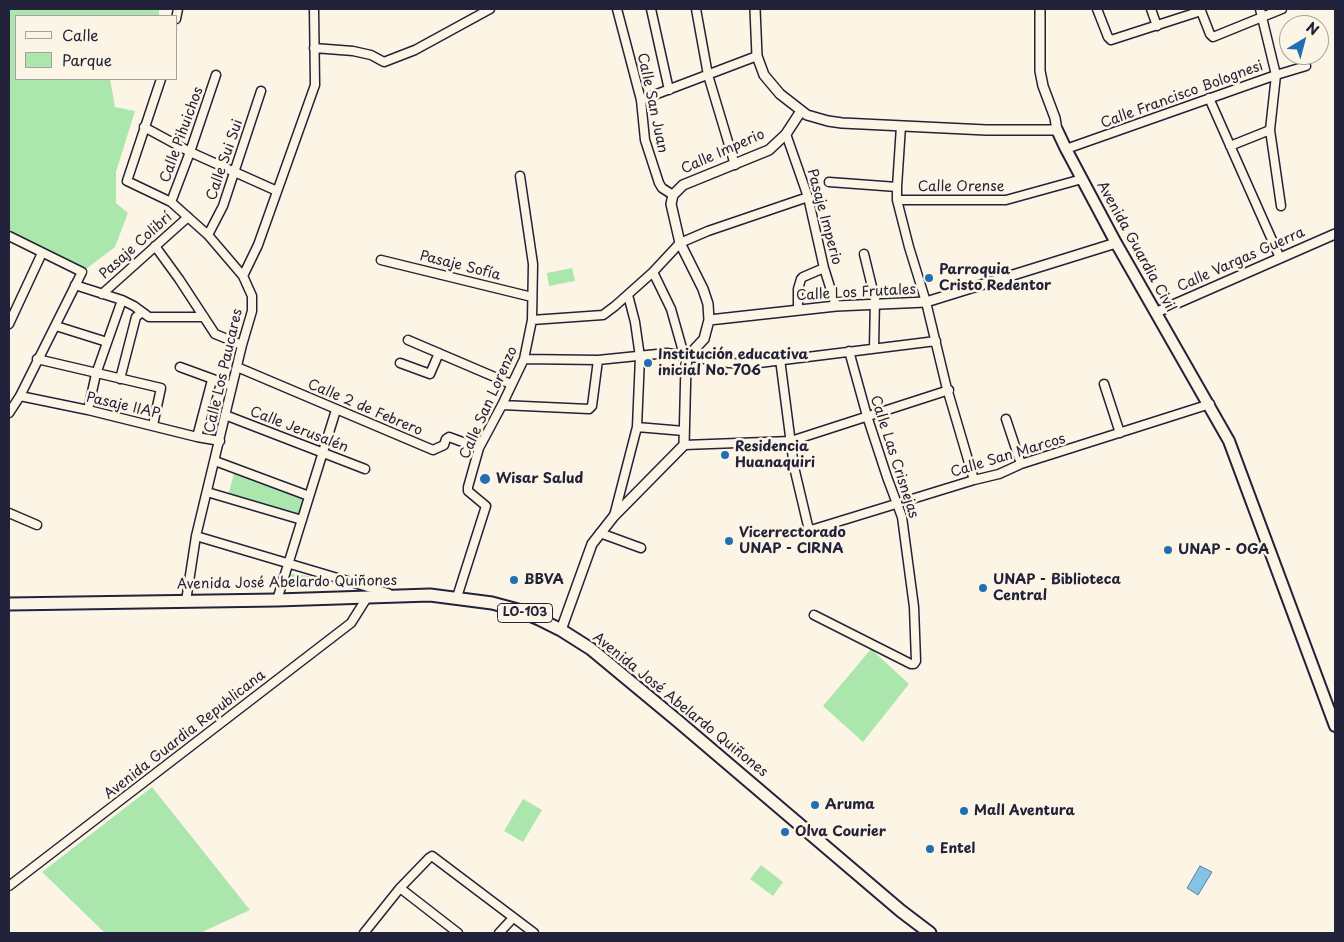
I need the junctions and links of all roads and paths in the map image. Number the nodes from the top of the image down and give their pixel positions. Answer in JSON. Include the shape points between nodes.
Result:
{"nodes":[{"id":1,"x":314,"y":9,"type":"edge"},
{"id":2,"x":490,"y":9,"type":"edge"},
{"id":3,"x":617,"y":9,"type":"edge"},
{"id":4,"x":651,"y":9,"type":"edge"},
{"id":5,"x":696,"y":9,"type":"edge"},
{"id":6,"x":754,"y":9,"type":"edge"},
{"id":7,"x":1040,"y":9,"type":"edge"},
{"id":8,"x":1097,"y":9,"type":"edge"},
{"id":9,"x":1151,"y":9,"type":"edge"},
{"id":10,"x":1282,"y":9,"type":"edge"},
{"id":11,"x":1201,"y":10,"type":"edge"},
{"id":12,"x":1262,"y":13,"type":"edge"},
{"id":13,"x":1157,"y":26,"type":"junction"},
{"id":14,"x":314,"y":48,"type":"junction"},
{"id":15,"x":757,"y":56,"type":"junction"},
{"id":16,"x":1306,"y":66,"type":"dead end"},
{"id":17,"x":216,"y":75,"type":"dead end"},
{"id":18,"x":708,"y":75,"type":"junction"},
{"id":19,"x":1276,"y":75,"type":"junction"},
{"id":20,"x":161,"y":80,"type":"edge"},
{"id":21,"x":669,"y":90,"type":"junction"},
{"id":22,"x":261,"y":91,"type":"dead end"},
{"id":23,"x":1209,"y":98,"type":"junction"},
{"id":24,"x":641,"y":100,"type":"junction"},
{"id":25,"x":801,"y":111,"type":"junction"},
{"id":26,"x":901,"y":126,"type":"junction"},
{"id":27,"x":144,"y":127,"type":"junction"},
{"id":28,"x":1057,"y":130,"type":"junction"},
{"id":29,"x":1270,"y":130,"type":"junction"},
{"id":30,"x":786,"y":134,"type":"junction"},
{"id":31,"x":1230,"y":146,"type":"junction"},
{"id":32,"x":1066,"y":150,"type":"junction"},
{"id":33,"x":190,"y":152,"type":"junction"},
{"id":34,"x":735,"y":165,"type":"junction"},
{"id":35,"x":234,"y":171,"type":"junction"},
{"id":36,"x":520,"y":176,"type":"dead end"},
{"id":37,"x":1082,"y":179,"type":"junction"},
{"id":38,"x":829,"y":182,"type":"dead end"},
{"id":39,"x":897,"y":187,"type":"junction"},
{"id":40,"x":278,"y":191,"type":"junction"},
{"id":41,"x":674,"y":195,"type":"junction"},
{"id":42,"x":808,"y":197,"type":"junction"},
{"id":43,"x":898,"y":200,"type":"junction"},
{"id":44,"x":171,"y":202,"type":"junction"},
{"id":45,"x":1280,"y":206,"type":"dead end"},
{"id":46,"x":188,"y":217,"type":"junction"},
{"id":47,"x":1335,"y":234,"type":"edge"},
{"id":48,"x":208,"y":235,"type":"junction"},
{"id":49,"x":9,"y":236,"type":"edge"},
{"id":50,"x":680,"y":243,"type":"junction"},
{"id":51,"x":1116,"y":243,"type":"junction"},
{"id":52,"x":156,"y":246,"type":"junction"},
{"id":53,"x":42,"y":253,"type":"junction"},
{"id":54,"x":864,"y":254,"type":"dead end"},
{"id":55,"x":1280,"y":258,"type":"junction"},
{"id":56,"x":381,"y":260,"type":"dead end"},
{"id":57,"x":824,"y":268,"type":"junction"},
{"id":58,"x":653,"y":272,"type":"junction"},
{"id":59,"x":243,"y":276,"type":"junction"},
{"id":60,"x":75,"y":285,"type":"junction"},
{"id":61,"x":102,"y":294,"type":"junction"},
{"id":62,"x":628,"y":295,"type":"junction"},
{"id":63,"x":532,"y":297,"type":"junction"},
{"id":64,"x":122,"y":300,"type":"junction"},
{"id":65,"x":926,"y":302,"type":"junction"},
{"id":66,"x":875,"y":304,"type":"junction"},
{"id":67,"x":836,"y":306,"type":"junction"},
{"id":68,"x":798,"y":309,"type":"junction"},
{"id":69,"x":142,"y":312,"type":"junction"},
{"id":70,"x":1157,"y":312,"type":"junction"},
{"id":71,"x":204,"y":318,"type":"junction"},
{"id":72,"x":532,"y":320,"type":"junction"},
{"id":73,"x":709,"y":320,"type":"junction"},
{"id":74,"x":9,"y":324,"type":"edge"},
{"id":75,"x":56,"y":326,"type":"junction"},
{"id":76,"x":408,"y":340,"type":"dead end"},
{"id":77,"x":936,"y":341,"type":"junction"},
{"id":78,"x":107,"y":342,"type":"junction"},
{"id":79,"x":242,"y":345,"type":"junction"},
{"id":80,"x":874,"y":348,"type":"junction"},
{"id":81,"x":849,"y":352,"type":"junction"},
{"id":82,"x":439,"y":353,"type":"junction"},
{"id":83,"x":688,"y":356,"type":"junction"},
{"id":84,"x":640,"y":357,"type":"junction"},
{"id":85,"x":37,"y":359,"type":"junction"},
{"id":86,"x":524,"y":359,"type":"junction"},
{"id":87,"x":780,"y":359,"type":"junction"},
{"id":88,"x":598,"y":360,"type":"junction"},
{"id":89,"x":400,"y":363,"type":"dead end"},
{"id":90,"x":237,"y":367,"type":"junction"},
{"id":91,"x":180,"y":368,"type":"dead end"},
{"id":92,"x":96,"y":374,"type":"junction"},
{"id":93,"x":120,"y":379,"type":"junction"},
{"id":94,"x":212,"y":380,"type":"junction"},
{"id":95,"x":511,"y":384,"type":"junction"},
{"id":96,"x":1104,"y":384,"type":"dead end"},
{"id":97,"x":232,"y":386,"type":"junction"},
{"id":98,"x":949,"y":390,"type":"junction"},
{"id":99,"x":20,"y":396,"type":"junction"},
{"id":100,"x":1210,"y":404,"type":"junction"},
{"id":101,"x":502,"y":405,"type":"junction"},
{"id":102,"x":88,"y":410,"type":"junction"},
{"id":103,"x":336,"y":410,"type":"junction"},
{"id":104,"x":9,"y":413,"type":"edge"},
{"id":105,"x":225,"y":415,"type":"junction"},
{"id":106,"x":867,"y":416,"type":"junction"},
{"id":107,"x":1006,"y":419,"type":"dead end"},
{"id":108,"x":153,"y":426,"type":"junction"},
{"id":109,"x":636,"y":427,"type":"junction"},
{"id":110,"x":684,"y":431,"type":"junction"},
{"id":111,"x":1120,"y":433,"type":"junction"},
{"id":112,"x":197,"y":437,"type":"junction"},
{"id":113,"x":220,"y":440,"type":"junction"},
{"id":114,"x":791,"y":441,"type":"junction"},
{"id":115,"x":684,"y":444,"type":"junction"},
{"id":116,"x":480,"y":448,"type":"junction"},
{"id":117,"x":323,"y":452,"type":"junction"},
{"id":118,"x":215,"y":461,"type":"junction"},
{"id":119,"x":1022,"y":464,"type":"junction"},
{"id":120,"x":364,"y":469,"type":"dead end"},
{"id":121,"x":974,"y":480,"type":"junction"},
{"id":122,"x":208,"y":492,"type":"junction"},
{"id":123,"x":309,"y":496,"type":"junction"},
{"id":124,"x":898,"y":504,"type":"junction"},
{"id":125,"x":9,"y":513,"type":"edge"},
{"id":126,"x":614,"y":516,"type":"junction"},
{"id":127,"x":302,"y":520,"type":"junction"},
{"id":128,"x":37,"y":525,"type":"dead end"},
{"id":129,"x":600,"y":533,"type":"junction"},
{"id":130,"x":196,"y":536,"type":"junction"},
{"id":131,"x":641,"y":548,"type":"dead end"},
{"id":132,"x":288,"y":564,"type":"junction"},
{"id":133,"x":368,"y":596,"type":"junction"},
{"id":134,"x":395,"y":596,"type":"junction"},
{"id":135,"x":458,"y":598,"type":"junction"},
{"id":136,"x":277,"y":600,"type":"junction"},
{"id":137,"x":186,"y":601,"type":"junction"},
{"id":138,"x":9,"y":604,"type":"edge"},
{"id":139,"x":814,"y":615,"type":"dead end"},
{"id":140,"x":560,"y":630,"type":"junction"},
{"id":141,"x":1335,"y":726,"type":"edge"},
{"id":142,"x":9,"y":886,"type":"edge"},
{"id":143,"x":400,"y":888,"type":"junction"},
{"id":144,"x":513,"y":918,"type":"junction"},
{"id":145,"x":915,"y":928,"type":"edge"},
{"id":146,"x":368,"y":932,"type":"edge"},
{"id":147,"x":458,"y":933,"type":"edge"},
{"id":148,"x":498,"y":933,"type":"edge"},
{"id":149,"x":534,"y":933,"type":"edge"},
{"id":150,"x":930,"y":933,"type":"edge"}],
"edges":[{"from":1,"to":14,"type":"street"},
{"from":2,"to":14,"type":"street","via":[[415,50],[384,62],[353,51]]},
{"from":3,"to":24,"type":"street","name":"Calle San Juan"},
{"from":4,"to":21,"type":"street"},
{"from":5,"to":18,"type":"street"},
{"from":6,"to":15,"type":"street"},
{"from":7,"to":28,"type":"street","via":[[1040,71]]},
{"from":8,"to":13,"type":"street","via":[[1111,40]]},
{"from":9,"to":13,"type":"street"},
{"from":10,"to":12,"type":"street"},
{"from":11,"to":12,"type":"street","via":[[1213,37]]},
{"from":11,"to":13,"type":"street"},
{"from":12,"to":19,"type":"street"},
{"from":14,"to":40,"type":"street","via":[[315,85]]},
{"from":15,"to":18,"type":"street"},
{"from":15,"to":25,"type":"street","via":[[770,83]]},
{"from":16,"to":19,"type":"street","name":"Calle Francisco Bolognesi"},
{"from":17,"to":33,"type":"street","name":"Calle Pihuichos"},
{"from":18,"to":21,"type":"street"},
{"from":18,"to":34,"type":"street"},
{"from":19,"to":23,"type":"street","name":"Calle Francisco Bolognesi"},
{"from":19,"to":29,"type":"street"},
{"from":20,"to":27,"type":"street"},
{"from":21,"to":24,"type":"street"},
{"from":22,"to":35,"type":"street","name":"Calle Sui Sui"},
{"from":23,"to":31,"type":"street"},
{"from":23,"to":32,"type":"street","name":"Calle Francisco Bolognesi"},
{"from":24,"to":41,"type":"street","name":"Calle San Juan","via":[[645,140],[656,177],[662,188]]},
{"from":25,"to":26,"type":"street","via":[[828,121]]},
{"from":25,"to":30,"type":"street","name":"Calle Imperio"},
{"from":26,"to":28,"type":"street"},
{"from":26,"to":39,"type":"street"},
{"from":27,"to":33,"type":"street"},
{"from":27,"to":44,"type":"street","name":"Calle Los Paucares","via":[[127,181]]},
{"from":28,"to":32,"type":"main road","name":"Avenida Guardia Civil"},
{"from":29,"to":31,"type":"street"},
{"from":29,"to":45,"type":"street"},
{"from":30,"to":34,"type":"street","name":"Calle Imperio","via":[[768,150]]},
{"from":30,"to":42,"type":"street","name":"Pasaje Imperio"},
{"from":31,"to":55,"type":"street"},
{"from":32,"to":37,"type":"main road","name":"Avenida Guardia Civil"},
{"from":33,"to":35,"type":"street"},
{"from":33,"to":44,"type":"street","name":"Calle Pihuichos"},
{"from":34,"to":41,"type":"street","name":"Calle Imperio","via":[[683,185]]},
{"from":35,"to":40,"type":"street"},
{"from":35,"to":48,"type":"street","name":"Calle Sui Sui","via":[[224,206]]},
{"from":36,"to":63,"type":"street","name":"Calle San Lorenzo","via":[[533,264]]},
{"from":37,"to":43,"type":"street","name":"Calle Orense","via":[[1006,200]]},
{"from":37,"to":51,"type":"main road","name":"Avenida Guardia Civil"},
{"from":38,"to":39,"type":"street"},
{"from":39,"to":43,"type":"street"},
{"from":40,"to":59,"type":"street"},
{"from":41,"to":50,"type":"street","via":[[671,204]]},
{"from":42,"to":50,"type":"street"},
{"from":42,"to":57,"type":"street","name":"Pasaje Imperio"},
{"from":43,"to":65,"type":"street"},
{"from":44,"to":46,"type":"street","name":"Calle Los Paucares"},
{"from":46,"to":48,"type":"street","name":"Calle Los Paucares"},
{"from":46,"to":52,"type":"street","name":"Pasaje Colibrí"},
{"from":47,"to":55,"type":"street","name":"Calle Vargas Guerra"},
{"from":48,"to":59,"type":"street","name":"Calle Los Paucares"},
{"from":49,"to":53,"type":"street"},
{"from":50,"to":58,"type":"street"},
{"from":50,"to":73,"type":"street","via":[[703,289]]},
{"from":51,"to":65,"type":"street","name":"Calle Los Frutales"},
{"from":51,"to":70,"type":"main road","name":"Avenida Guardia Civil"},
{"from":52,"to":61,"type":"street","name":"Pasaje Colibrí"},
{"from":52,"to":71,"type":"street"},
{"from":53,"to":60,"type":"street","via":[[82,272]]},
{"from":53,"to":74,"type":"street"},
{"from":54,"to":66,"type":"street"},
{"from":55,"to":70,"type":"street","name":"Calle Vargas Guerra"},
{"from":56,"to":63,"type":"street","name":"Pasaje Sofía"},
{"from":57,"to":67,"type":"street","name":"Pasaje Imperio"},
{"from":57,"to":68,"type":"street","via":[[801,279]]},
{"from":58,"to":62,"type":"street"},
{"from":58,"to":83,"type":"street"},
{"from":59,"to":79,"type":"street","name":"Calle Los Paucares","via":[[252,296],[252,311]]},
{"from":60,"to":61,"type":"street"},
{"from":60,"to":75,"type":"street"},
{"from":61,"to":64,"type":"street"},
{"from":62,"to":72,"type":"street","via":[[603,314]]},
{"from":62,"to":84,"type":"street"},
{"from":63,"to":72,"type":"street","name":"Calle San Lorenzo"},
{"from":64,"to":69,"type":"street"},
{"from":64,"to":78,"type":"street"},
{"from":65,"to":66,"type":"street","name":"Calle Los Frutales"},
{"from":65,"to":77,"type":"street"},
{"from":66,"to":67,"type":"street","name":"Calle Los Frutales"},
{"from":66,"to":80,"type":"street"},
{"from":67,"to":68,"type":"street","name":"Calle Los Frutales"},
{"from":68,"to":73,"type":"street","name":"Calle Los Frutales"},
{"from":69,"to":71,"type":"street","via":[[149,317]]},
{"from":69,"to":93,"type":"street","via":[[136,317]]},
{"from":70,"to":100,"type":"main road","name":"Avenida Guardia Civil"},
{"from":71,"to":79,"type":"street","via":[[215,334]]},
{"from":72,"to":86,"type":"street","name":"Calle San Lorenzo"},
{"from":73,"to":83,"type":"street","via":[[704,339]]},
{"from":75,"to":78,"type":"street"},
{"from":75,"to":85,"type":"street"},
{"from":76,"to":82,"type":"street"},
{"from":77,"to":80,"type":"street"},
{"from":77,"to":98,"type":"street"},
{"from":78,"to":92,"type":"street"},
{"from":79,"to":90,"type":"street","name":"Calle Los Paucares"},
{"from":80,"to":81,"type":"street"},
{"from":81,"to":87,"type":"street"},
{"from":81,"to":106,"type":"street","name":"Calle Las Crisnejas"},
{"from":82,"to":89,"type":"street","via":[[430,374]]},
{"from":82,"to":95,"type":"street"},
{"from":83,"to":84,"type":"street","via":[[667,353]]},
{"from":83,"to":87,"type":"street","via":[[750,364]]},
{"from":83,"to":110,"type":"street"},
{"from":84,"to":88,"type":"street"},
{"from":84,"to":109,"type":"street"},
{"from":85,"to":92,"type":"street"},
{"from":85,"to":99,"type":"street"},
{"from":86,"to":88,"type":"street"},
{"from":86,"to":95,"type":"street","name":"Calle San Lorenzo"},
{"from":87,"to":114,"type":"street"},
{"from":88,"to":101,"type":"street","via":[[592,406],[589,408]]},
{"from":90,"to":97,"type":"street","name":"Calle Los Paucares"},
{"from":90,"to":103,"type":"street","name":"Calle 2 de Febrero"},
{"from":91,"to":94,"type":"street"},
{"from":92,"to":93,"type":"street"},
{"from":92,"to":102,"type":"street"},
{"from":93,"to":108,"type":"street","via":[[161,388]]},
{"from":94,"to":97,"type":"street"},
{"from":94,"to":112,"type":"street"},
{"from":95,"to":101,"type":"street","name":"Calle San Lorenzo"},
{"from":96,"to":111,"type":"street"},
{"from":97,"to":105,"type":"street","name":"Calle Los Paucares"},
{"from":98,"to":106,"type":"street"},
{"from":98,"to":121,"type":"street"},
{"from":99,"to":102,"type":"street","name":"Pasaje IIAP"},
{"from":99,"to":104,"type":"street"},
{"from":100,"to":111,"type":"street","name":"Calle San Marcos"},
{"from":100,"to":141,"type":"main road","name":"Avenida Guardia Civil","via":[[1229,441]]},
{"from":101,"to":116,"type":"street","name":"Calle San Lorenzo"},
{"from":102,"to":108,"type":"street","name":"Pasaje IIAP"},
{"from":103,"to":116,"type":"street","name":"Calle 2 de Febrero","via":[[433,450],[444,445],[450,437]]},
{"from":103,"to":117,"type":"street"},
{"from":105,"to":113,"type":"street","name":"Calle Los Paucares"},
{"from":105,"to":117,"type":"street","name":"Calle Jerusalén"},
{"from":106,"to":114,"type":"street"},
{"from":106,"to":124,"type":"street","name":"Calle Las Crisnejas"},
{"from":107,"to":119,"type":"street"},
{"from":108,"to":112,"type":"street","name":"Pasaje IIAP"},
{"from":109,"to":110,"type":"street"},
{"from":109,"to":126,"type":"street"},
{"from":110,"to":115,"type":"street"},
{"from":111,"to":119,"type":"street","name":"Calle San Marcos"},
{"from":112,"to":113,"type":"street","name":"Pasaje IIAP"},
{"from":113,"to":118,"type":"street","name":"Calle Los Paucares"},
{"from":114,"to":115,"type":"street"},
{"from":114,"to":124,"type":"street","name":"Calle San Marcos","via":[[809,529]]},
{"from":115,"to":126,"type":"street"},
{"from":116,"to":135,"type":"street","name":"Calle San Lorenzo","via":[[467,489],[486,506]]},
{"from":117,"to":120,"type":"street","name":"Calle Jerusalén"},
{"from":117,"to":123,"type":"street"},
{"from":118,"to":122,"type":"street","name":"Calle Los Paucares"},
{"from":118,"to":123,"type":"street"},
{"from":119,"to":121,"type":"street","name":"Calle San Marcos"},
{"from":121,"to":124,"type":"street","name":"Calle San Marcos"},
{"from":122,"to":127,"type":"street"},
{"from":122,"to":130,"type":"street","name":"Calle Los Paucares"},
{"from":123,"to":127,"type":"street"},
{"from":124,"to":139,"type":"street","name":"Calle Las Crisnejas","via":[[914,607],[914,664]]},
{"from":125,"to":128,"type":"street"},
{"from":126,"to":129,"type":"street"},
{"from":127,"to":132,"type":"street"},
{"from":129,"to":131,"type":"street"},
{"from":129,"to":140,"type":"street","via":[[592,544]]},
{"from":130,"to":132,"type":"street"},
{"from":130,"to":137,"type":"street","name":"Calle Los Paucares"},
{"from":132,"to":134,"type":"street"},
{"from":132,"to":136,"type":"street"},
{"from":133,"to":134,"type":"main road","name":"Avenida José Abelardo Quiñones","number":"LO-103"},
{"from":133,"to":136,"type":"main road","name":"Avenida José Abelardo Quiñones","number":"LO-103"},
{"from":133,"to":142,"type":"street","name":"Avenida Guardia Republicana","via":[[351,623]]},
{"from":134,"to":135,"type":"main road","name":"Avenida José Abelardo Quiñones","number":"LO-103"},
{"from":135,"to":140,"type":"main road","name":"Avenida José Abelardo Quiñones","number":"LO-103","via":[[518,610]]},
{"from":136,"to":137,"type":"main road","name":"Avenida José Abelardo Quiñones","number":"LO-103"},
{"from":137,"to":138,"type":"main road","name":"Avenida José Abelardo Quiñones","number":"LO-103"},
{"from":140,"to":145,"type":"main road","name":"Avenida José Abelardo Quiñones","number":"LO-103","via":[[591,649],[643,692]]},
{"from":143,"to":144,"type":"street","via":[[429,858],[434,857]]},
{"from":143,"to":146,"type":"street"},
{"from":143,"to":147,"type":"street"},
{"from":144,"to":148,"type":"street"},
{"from":144,"to":149,"type":"street"},
{"from":145,"to":150,"type":"main road","name":"Avenida José Abelardo Quiñones","number":"LO-103"}]}
